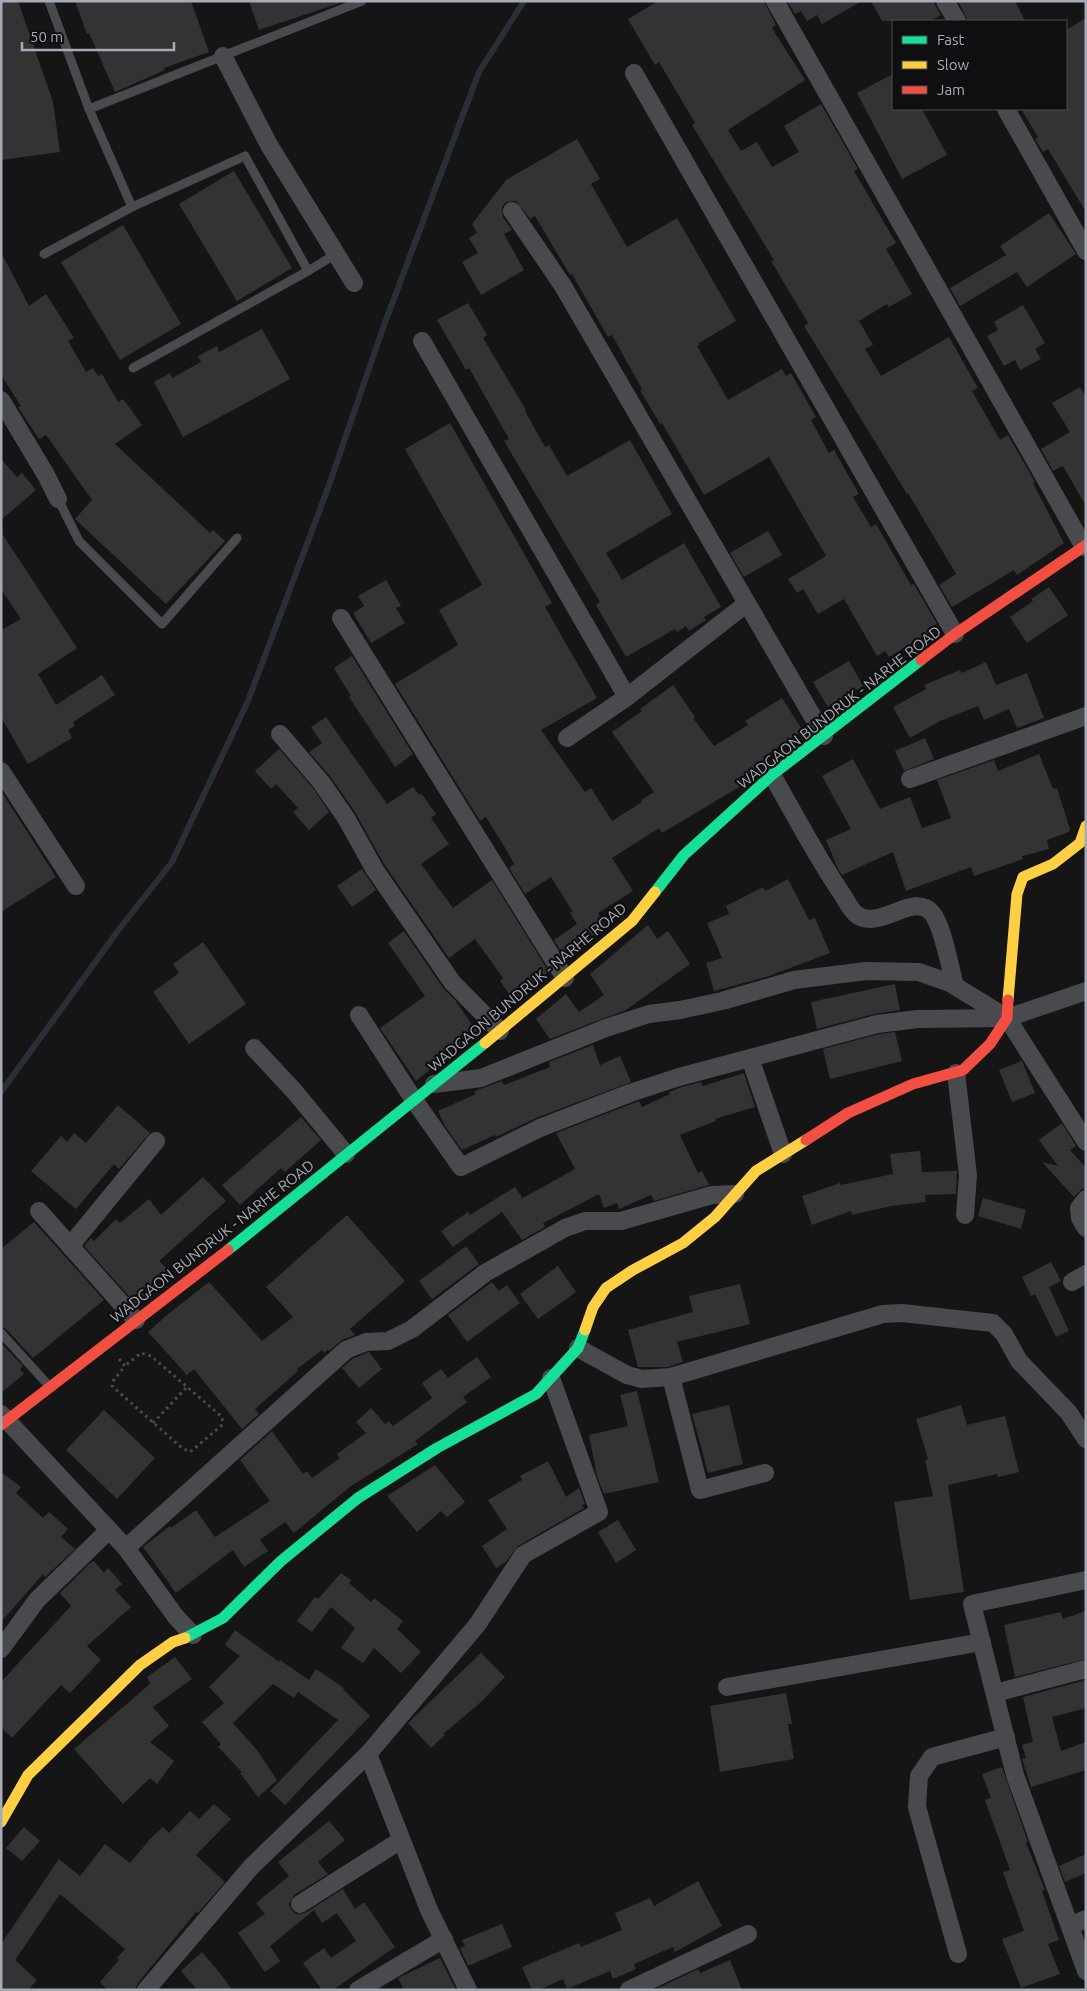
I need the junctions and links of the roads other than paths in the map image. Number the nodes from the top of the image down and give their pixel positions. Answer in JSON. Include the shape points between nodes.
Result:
{"nodes":[{"id":1,"x":49,"y":1,"type":"edge"},
{"id":2,"x":362,"y":1,"type":"edge"},
{"id":3,"x":775,"y":1,"type":"edge"},
{"id":4,"x":945,"y":1,"type":"edge"},
{"id":5,"x":956,"y":20,"type":"edge"},
{"id":6,"x":223,"y":56,"type":"junction"},
{"id":7,"x":634,"y":73,"type":"dead end"},
{"id":8,"x":89,"y":109,"type":"junction"},
{"id":9,"x":1007,"y":110,"type":"edge"},
{"id":10,"x":132,"y":207,"type":"junction"},
{"id":11,"x":512,"y":211,"type":"dead end"},
{"id":12,"x":1086,"y":251,"type":"edge"},
{"id":13,"x":44,"y":254,"type":"dead end"},
{"id":14,"x":336,"y":254,"type":"junction"},
{"id":15,"x":308,"y":271,"type":"junction"},
{"id":16,"x":354,"y":283,"type":"dead end"},
{"id":17,"x":422,"y":341,"type":"dead end"},
{"id":18,"x":133,"y":368,"type":"dead end"},
{"id":19,"x":1,"y":400,"type":"edge"},
{"id":20,"x":58,"y":499,"type":"joint"},
{"id":21,"x":237,"y":538,"type":"dead end"},
{"id":22,"x":1085,"y":546,"type":"edge"},
{"id":23,"x":746,"y":604,"type":"junction"},
{"id":24,"x":341,"y":618,"type":"dead end"},
{"id":25,"x":955,"y":634,"type":"junction"},
{"id":26,"x":627,"y":697,"type":"junction"},
{"id":27,"x":1086,"y":716,"type":"edge"},
{"id":28,"x":280,"y":734,"type":"dead end"},
{"id":29,"x":824,"y":736,"type":"junction"},
{"id":30,"x":567,"y":738,"type":"dead end"},
{"id":31,"x":1,"y":771,"type":"edge"},
{"id":32,"x":772,"y":775,"type":"junction"},
{"id":33,"x":910,"y":779,"type":"dead end"},
{"id":34,"x":1086,"y":826,"type":"edge"},
{"id":35,"x":76,"y":886,"type":"dead end"},
{"id":36,"x":565,"y":978,"type":"junction"},
{"id":37,"x":955,"y":986,"type":"junction"},
{"id":38,"x":1086,"y":991,"type":"edge"},
{"id":39,"x":359,"y":1015,"type":"dead end"},
{"id":40,"x":1007,"y":1018,"type":"junction"},
{"id":41,"x":500,"y":1031,"type":"junction"},
{"id":42,"x":254,"y":1048,"type":"dead end"},
{"id":43,"x":750,"y":1058,"type":"junction"},
{"id":44,"x":956,"y":1072,"type":"junction"},
{"id":45,"x":434,"y":1084,"type":"junction"},
{"id":46,"x":414,"y":1100,"type":"junction"},
{"id":47,"x":156,"y":1141,"type":"dead end"},
{"id":48,"x":1086,"y":1142,"type":"edge"},
{"id":49,"x":346,"y":1154,"type":"junction"},
{"id":50,"x":783,"y":1154,"type":"junction"},
{"id":51,"x":736,"y":1194,"type":"junction"},
{"id":52,"x":1086,"y":1200,"type":"edge"},
{"id":53,"x":39,"y":1211,"type":"dead end"},
{"id":54,"x":965,"y":1215,"type":"dead end"},
{"id":55,"x":1086,"y":1228,"type":"edge"},
{"id":56,"x":70,"y":1246,"type":"junction"},
{"id":57,"x":136,"y":1320,"type":"junction"},
{"id":58,"x":1,"y":1333,"type":"edge"},
{"id":59,"x":578,"y":1348,"type":"junction"},
{"id":60,"x":671,"y":1377,"type":"junction"},
{"id":61,"x":551,"y":1378,"type":"junction"},
{"id":62,"x":50,"y":1387,"type":"junction"},
{"id":63,"x":3,"y":1419,"type":"edge"},
{"id":64,"x":1086,"y":1439,"type":"edge"},
{"id":65,"x":766,"y":1473,"type":"dead end"},
{"id":66,"x":109,"y":1530,"type":"junction"},
{"id":67,"x":126,"y":1548,"type":"junction"},
{"id":68,"x":1086,"y":1580,"type":"edge"},
{"id":69,"x":193,"y":1635,"type":"junction"},
{"id":70,"x":982,"y":1642,"type":"junction"},
{"id":71,"x":1,"y":1649,"type":"edge"},
{"id":72,"x":1086,"y":1669,"type":"edge"},
{"id":73,"x":728,"y":1687,"type":"dead end"},
{"id":74,"x":995,"y":1693,"type":"junction"},
{"id":75,"x":1006,"y":1737,"type":"junction"},
{"id":76,"x":368,"y":1754,"type":"junction"},
{"id":77,"x":1,"y":1822,"type":"edge"},
{"id":78,"x":401,"y":1840,"type":"junction"},
{"id":79,"x":300,"y":1904,"type":"dead end"},
{"id":80,"x":1078,"y":1922,"type":"edge"},
{"id":81,"x":748,"y":1934,"type":"dead end"},
{"id":82,"x":444,"y":1939,"type":"junction"},
{"id":83,"x":958,"y":1954,"type":"dead end"},
{"id":84,"x":1086,"y":1971,"type":"edge"},
{"id":85,"x":146,"y":1990,"type":"edge"},
{"id":86,"x":358,"y":1990,"type":"edge"},
{"id":87,"x":468,"y":1990,"type":"edge"},
{"id":88,"x":629,"y":1990,"type":"edge"}],
"edges":[{"from":1,"to":8,"type":"lane"},
{"from":2,"to":6,"type":"lane"},
{"from":3,"to":22,"type":"street"},
{"from":4,"to":5,"type":"street"},
{"from":6,"to":8,"type":"lane"},
{"from":6,"to":14,"type":"street","via":[[269,145]]},
{"from":7,"to":25,"type":"street"},
{"from":8,"to":10,"type":"lane"},
{"from":9,"to":12,"type":"street"},
{"from":10,"to":13,"type":"lane"},
{"from":10,"to":15,"type":"lane","via":[[245,156]]},
{"from":11,"to":23,"type":"street","via":[[563,286]]},
{"from":14,"to":15,"type":"lane"},
{"from":14,"to":16,"type":"street"},
{"from":15,"to":18,"type":"lane"},
{"from":17,"to":26,"type":"street"},
{"from":19,"to":20,"type":"street"},
{"from":20,"to":21,"type":"lane","via":[[79,541],[162,624]]},
{"from":22,"to":25,"type":"street","name":"WADGAON BUNDRUK - NARHE ROAD"},
{"from":23,"to":26,"type":"street"},
{"from":23,"to":29,"type":"street"},
{"from":24,"to":36,"type":"street"},
{"from":25,"to":29,"type":"street","name":"WADGAON BUNDRUK - NARHE ROAD"},
{"from":26,"to":30,"type":"street"},
{"from":27,"to":33,"type":"street"},
{"from":28,"to":41,"type":"street","via":[[321,782],[346,818],[375,870],[452,982]]},
{"from":29,"to":32,"type":"street","name":"WADGAON BUNDRUK - NARHE ROAD"},
{"from":31,"to":35,"type":"street"},
{"from":32,"to":36,"type":"street","name":"WADGAON BUNDRUK - NARHE ROAD","via":[[684,855],[632,921]]},
{"from":32,"to":37,"type":"street","via":[[856,915],[878,920],[907,908],[923,907],[932,913]]},
{"from":34,"to":40,"type":"street","via":[[1080,843],[1053,864],[1023,878],[1017,894]]},
{"from":36,"to":41,"type":"street","name":"WADGAON BUNDRUK - NARHE ROAD"},
{"from":37,"to":40,"type":"street"},
{"from":37,"to":45,"type":"street","via":[[918,972],[866,971],[794,980],[722,1001],[649,1014],[481,1078]]},
{"from":38,"to":40,"type":"street"},
{"from":39,"to":46,"type":"street"},
{"from":40,"to":43,"type":"street","via":[[918,1019],[877,1024]]},
{"from":40,"to":44,"type":"street","via":[[990,1044],[963,1070]]},
{"from":40,"to":48,"type":"street"},
{"from":41,"to":45,"type":"street","name":"WADGAON BUNDRUK - NARHE ROAD"},
{"from":42,"to":49,"type":"street"},
{"from":43,"to":46,"type":"street","via":[[630,1093],[540,1128],[461,1167]]},
{"from":43,"to":50,"type":"street"},
{"from":44,"to":50,"type":"street","via":[[913,1084],[848,1113]]},
{"from":44,"to":54,"type":"street","via":[[968,1175]]},
{"from":45,"to":46,"type":"street","name":"WADGAON BUNDRUK - NARHE ROAD"},
{"from":46,"to":49,"type":"street","name":"WADGAON BUNDRUK - NARHE ROAD"},
{"from":47,"to":56,"type":"street"},
{"from":49,"to":57,"type":"street","name":"WADGAON BUNDRUK - NARHE ROAD"},
{"from":50,"to":51,"type":"street","via":[[756,1171]]},
{"from":51,"to":59,"type":"street","via":[[715,1218],[683,1243],[606,1288],[593,1307]]},
{"from":51,"to":67,"type":"street","via":[[712,1195],[621,1221],[586,1221],[565,1228],[485,1273],[412,1330],[388,1341],[366,1342],[346,1350]]},
{"from":52,"to":55,"type":"street","via":[[1079,1208]]},
{"from":53,"to":56,"type":"street"},
{"from":56,"to":57,"type":"street"},
{"from":57,"to":62,"type":"street","name":"WADGAON BUNDRUK - NARHE ROAD"},
{"from":58,"to":62,"type":"lane"},
{"from":59,"to":60,"type":"street","via":[[626,1375],[642,1379]]},
{"from":59,"to":61,"type":"street"},
{"from":60,"to":64,"type":"street","via":[[883,1314],[902,1313],[993,1323],[1004,1334],[1020,1361],[1069,1413]]},
{"from":60,"to":65,"type":"street","via":[[700,1490]]},
{"from":61,"to":69,"type":"street","via":[[536,1394],[438,1448],[358,1498],[281,1561],[222,1618]]},
{"from":61,"to":76,"type":"street","via":[[599,1512],[523,1555],[477,1625]]},
{"from":62,"to":63,"type":"street","name":"WADGAON BUNDRUK - NARHE ROAD"},
{"from":63,"to":66,"type":"street"},
{"from":66,"to":67,"type":"street"},
{"from":66,"to":71,"type":"street","via":[[37,1600]]},
{"from":67,"to":69,"type":"street","via":[[176,1618]]},
{"from":68,"to":70,"type":"street","via":[[972,1604]]},
{"from":69,"to":77,"type":"street","via":[[172,1642],[140,1665],[28,1774]]},
{"from":70,"to":73,"type":"street"},
{"from":70,"to":74,"type":"street"},
{"from":72,"to":74,"type":"street"},
{"from":74,"to":75,"type":"street"},
{"from":75,"to":80,"type":"street","via":[[1015,1775]]},
{"from":75,"to":83,"type":"street","via":[[932,1756],[919,1776],[917,1807]]},
{"from":76,"to":78,"type":"street"},
{"from":76,"to":85,"type":"street","via":[[251,1867]]},
{"from":78,"to":79,"type":"street"},
{"from":78,"to":82,"type":"street"},
{"from":80,"to":84,"type":"street"},
{"from":81,"to":88,"type":"street"},
{"from":82,"to":86,"type":"street"},
{"from":82,"to":87,"type":"street"}]}
